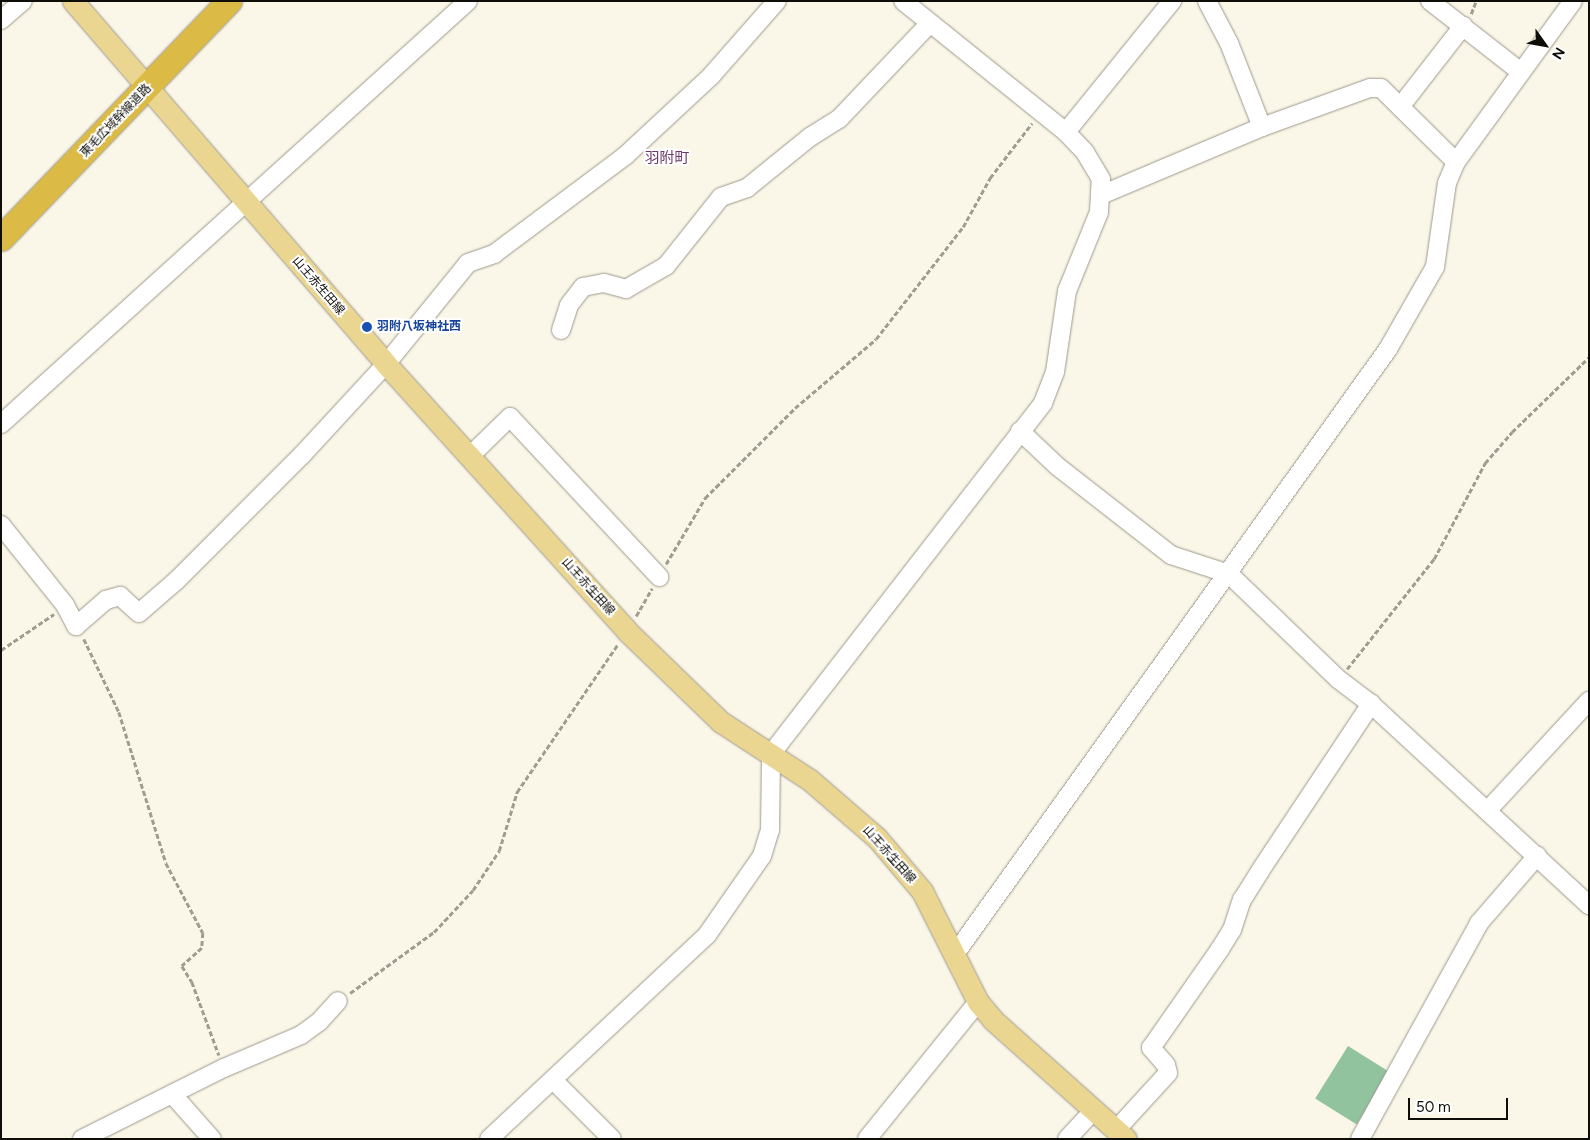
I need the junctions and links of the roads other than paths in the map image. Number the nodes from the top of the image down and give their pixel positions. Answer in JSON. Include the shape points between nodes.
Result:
{"nodes":[{"id":1,"x":23,"y":1,"type":"edge"},
{"id":2,"x":73,"y":1,"type":"edge"},
{"id":3,"x":206,"y":1,"type":"edge"},
{"id":4,"x":229,"y":1,"type":"edge"},
{"id":5,"x":468,"y":1,"type":"edge"},
{"id":6,"x":777,"y":1,"type":"edge"},
{"id":7,"x":904,"y":1,"type":"edge"},
{"id":8,"x":1172,"y":1,"type":"edge"},
{"id":9,"x":1207,"y":1,"type":"edge"},
{"id":10,"x":1430,"y":1,"type":"edge"},
{"id":11,"x":1573,"y":1,"type":"edge"},
{"id":12,"x":1,"y":20,"type":"edge"},
{"id":13,"x":930,"y":23,"type":"junction"},
{"id":14,"x":1463,"y":26,"type":"junction"},
{"id":15,"x":1521,"y":72,"type":"junction"},
{"id":16,"x":142,"y":83,"type":"junction"},
{"id":17,"x":1400,"y":108,"type":"junction"},
{"id":18,"x":1262,"y":127,"type":"junction"},
{"id":19,"x":1066,"y":132,"type":"junction"},
{"id":20,"x":1456,"y":162,"type":"junction"},
{"id":21,"x":1101,"y":195,"type":"junction"},
{"id":22,"x":246,"y":204,"type":"junction"},
{"id":23,"x":1,"y":213,"type":"edge"},
{"id":24,"x":1,"y":238,"type":"edge"},
{"id":25,"x":561,"y":330,"type":"dead end"},
{"id":26,"x":386,"y":364,"type":"junction"},
{"id":27,"x":1,"y":424,"type":"edge"},
{"id":28,"x":1020,"y":431,"type":"junction"},
{"id":29,"x":470,"y":456,"type":"junction"},
{"id":30,"x":1,"y":525,"type":"edge"},
{"id":31,"x":1229,"y":574,"type":"junction"},
{"id":32,"x":659,"y":577,"type":"road end"},
{"id":33,"x":1589,"y":701,"type":"edge"},
{"id":34,"x":1371,"y":704,"type":"junction"},
{"id":35,"x":771,"y":754,"type":"junction"},
{"id":36,"x":1488,"y":810,"type":"junction"},
{"id":37,"x":1537,"y":856,"type":"junction"},
{"id":38,"x":1589,"y":905,"type":"edge"},
{"id":39,"x":955,"y":954,"type":"junction"},
{"id":40,"x":338,"y":1001,"type":"road end"},
{"id":41,"x":978,"y":1002,"type":"junction"},
{"id":42,"x":553,"y":1080,"type":"junction"},
{"id":43,"x":172,"y":1094,"type":"junction"},
{"id":44,"x":1094,"y":1110,"type":"junction"},
{"id":45,"x":1121,"y":1134,"type":"edge"},
{"id":46,"x":82,"y":1139,"type":"edge"},
{"id":47,"x":212,"y":1139,"type":"edge"},
{"id":48,"x":489,"y":1139,"type":"edge"},
{"id":49,"x":612,"y":1139,"type":"edge"},
{"id":50,"x":867,"y":1139,"type":"edge"},
{"id":51,"x":1067,"y":1139,"type":"edge"},
{"id":52,"x":1360,"y":1139,"type":"edge"}],
"edges":[{"from":1,"to":12,"type":"street"},
{"from":2,"to":16,"type":"main road","name":"山王赤生田線"},
{"from":3,"to":16,"type":"highway","name":"東毛広域幹線道路"},
{"from":4,"to":16,"type":"highway","name":"東毛広域幹線道路"},
{"from":5,"to":22,"type":"street"},
{"from":6,"to":26,"type":"street","via":[[711,76],[625,156],[494,254],[468,263]]},
{"from":7,"to":13,"type":"street"},
{"from":8,"to":19,"type":"street"},
{"from":9,"to":18,"type":"street"},
{"from":10,"to":14,"type":"street"},
{"from":11,"to":15,"type":"street"},
{"from":13,"to":19,"type":"street"},
{"from":13,"to":25,"type":"street","via":[[839,119],[810,137],[748,188],[721,196],[666,266],[626,289],[604,283],[583,287],[569,305]]},
{"from":14,"to":15,"type":"street"},
{"from":14,"to":17,"type":"street"},
{"from":15,"to":20,"type":"street"},
{"from":16,"to":22,"type":"main road","name":"山王赤生田線"},
{"from":16,"to":23,"type":"highway","name":"東毛広域幹線道路"},
{"from":16,"to":24,"type":"highway","name":"東毛広域幹線道路"},
{"from":17,"to":18,"type":"street","via":[[1380,88],[1370,88]]},
{"from":17,"to":20,"type":"street"},
{"from":18,"to":21,"type":"street"},
{"from":19,"to":21,"type":"street","via":[[1084,152],[1100,179]]},
{"from":20,"to":31,"type":"street","via":[[1448,183],[1435,268],[1388,349]]},
{"from":21,"to":28,"type":"street","via":[[1099,212],[1067,290],[1056,372],[1043,403]]},
{"from":22,"to":26,"type":"main road","name":"山王赤生田線"},
{"from":22,"to":27,"type":"street"},
{"from":26,"to":29,"type":"main road","name":"山王赤生田線"},
{"from":26,"to":30,"type":"street","via":[[302,455],[177,580],[139,613],[120,596],[106,600],[76,626],[65,605]]},
{"from":28,"to":31,"type":"street","via":[[1057,466],[1171,554]]},
{"from":28,"to":35,"type":"street"},
{"from":29,"to":32,"type":"street","via":[[510,417]]},
{"from":29,"to":35,"type":"main road","name":"山王赤生田線","via":[[627,631],[721,722]]},
{"from":31,"to":34,"type":"street","via":[[1338,680]]},
{"from":31,"to":39,"type":"street"},
{"from":33,"to":36,"type":"street"},
{"from":34,"to":36,"type":"street"},
{"from":34,"to":45,"type":"street","via":[[1242,900],[1232,930],[1220,949],[1150,1048],[1166,1065],[1168,1073]]},
{"from":35,"to":39,"type":"main road","name":"山王赤生田線","via":[[838,802],[877,838],[922,891]]},
{"from":35,"to":42,"type":"street","via":[[770,830],[762,856],[707,936]]},
{"from":36,"to":37,"type":"street"},
{"from":37,"to":38,"type":"street"},
{"from":37,"to":52,"type":"street","via":[[1479,923]]},
{"from":39,"to":41,"type":"main road","name":"山王赤生田線"},
{"from":40,"to":43,"type":"street","via":[[319,1022],[301,1035]]},
{"from":41,"to":44,"type":"main road","name":"山王赤生田線","via":[[1011,1040]]},
{"from":41,"to":50,"type":"street"},
{"from":42,"to":48,"type":"street"},
{"from":42,"to":49,"type":"street"},
{"from":43,"to":46,"type":"street"},
{"from":43,"to":47,"type":"street"},
{"from":44,"to":45,"type":"main road","name":"山王赤生田線"},
{"from":44,"to":51,"type":"street"}]}
